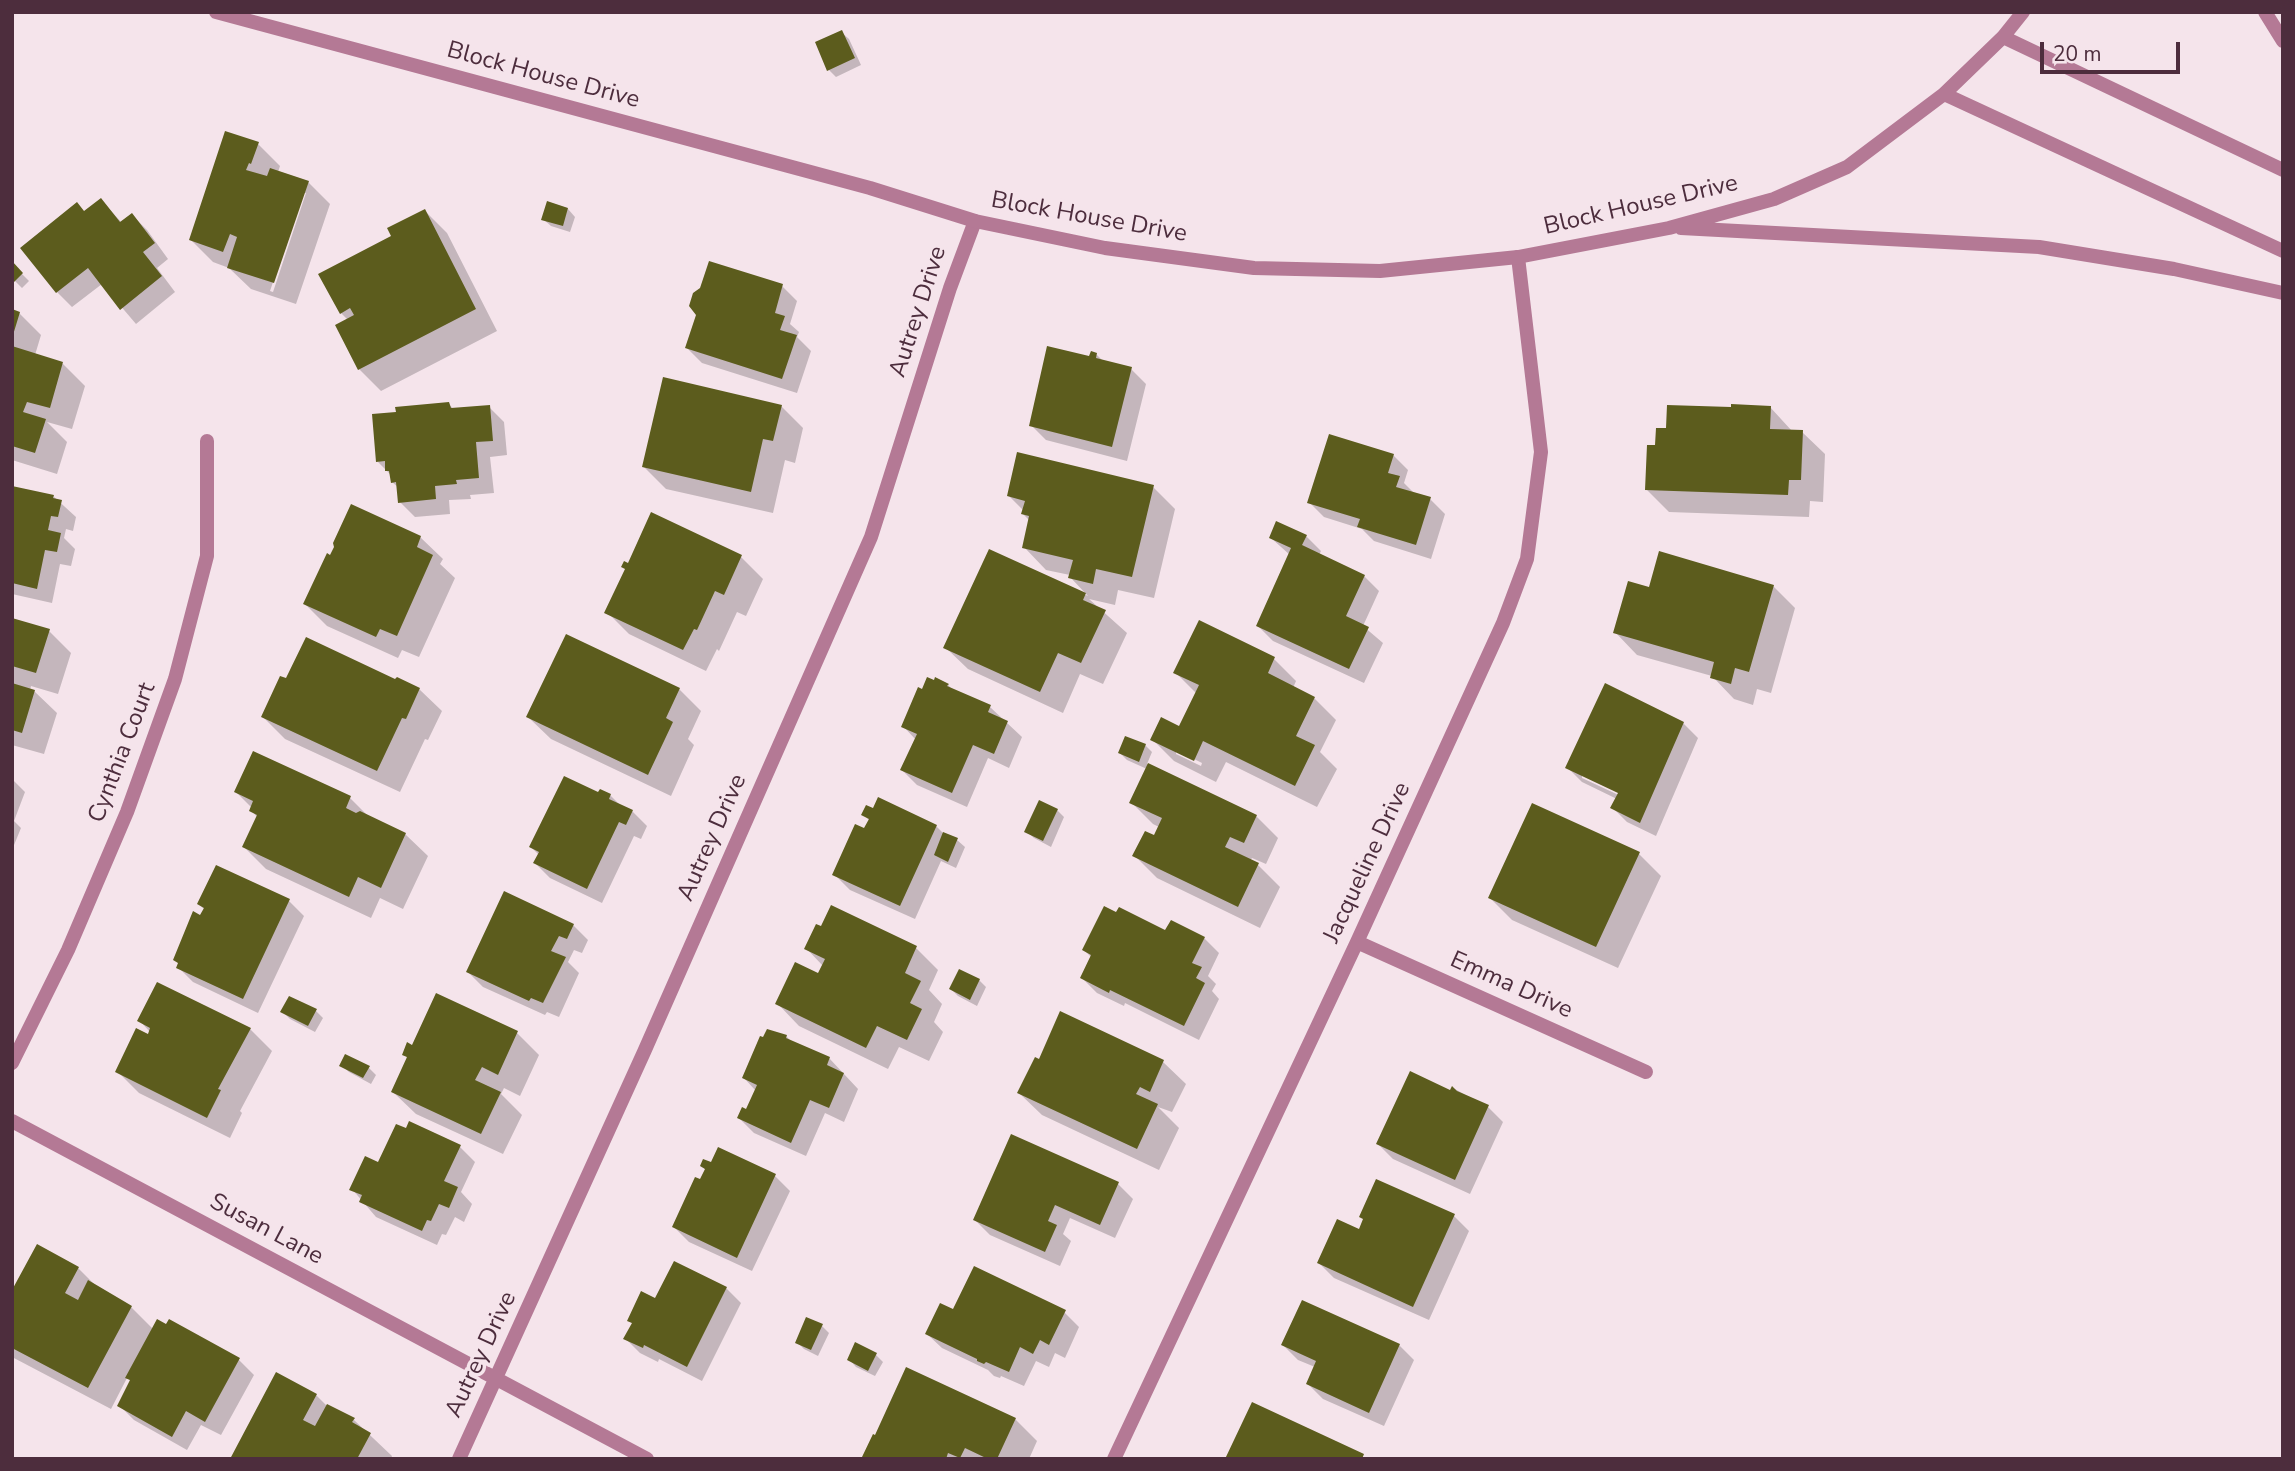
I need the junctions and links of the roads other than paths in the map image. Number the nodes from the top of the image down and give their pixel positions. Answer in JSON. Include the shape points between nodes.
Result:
{"nodes":[{"id":1,"x":216,"y":12,"type":"edge"},
{"id":2,"x":2023,"y":12,"type":"edge"},
{"id":3,"x":2265,"y":12,"type":"edge"},
{"id":4,"x":2003,"y":37,"type":"junction"},
{"id":5,"x":2283,"y":41,"type":"edge"},
{"id":6,"x":1944,"y":94,"type":"junction"},
{"id":7,"x":2283,"y":170,"type":"edge"},
{"id":8,"x":975,"y":221,"type":"junction"},
{"id":9,"x":1669,"y":228,"type":"junction"},
{"id":10,"x":2283,"y":251,"type":"edge"},
{"id":11,"x":1518,"y":257,"type":"junction"},
{"id":12,"x":2283,"y":293,"type":"edge"},
{"id":13,"x":207,"y":441,"type":"dead end"},
{"id":14,"x":1357,"y":942,"type":"junction"},
{"id":15,"x":12,"y":1063,"type":"edge"},
{"id":16,"x":1646,"y":1072,"type":"dead end"},
{"id":17,"x":12,"y":1121,"type":"edge"},
{"id":18,"x":498,"y":1378,"type":"junction"},
{"id":19,"x":459,"y":1459,"type":"edge"},
{"id":20,"x":647,"y":1459,"type":"edge"},
{"id":21,"x":1114,"y":1459,"type":"edge"}],
"edges":[{"from":1,"to":8,"type":"street","name":"Block House Drive","via":[[870,188]]},
{"from":2,"to":4,"type":"street","name":"Block House Drive"},
{"from":3,"to":5,"type":"street"},
{"from":4,"to":6,"type":"street","name":"Block House Drive"},
{"from":4,"to":7,"type":"street"},
{"from":6,"to":9,"type":"street","name":"Block House Drive","via":[[1847,167],[1774,199]]},
{"from":6,"to":10,"type":"street"},
{"from":8,"to":11,"type":"street","name":"Block House Drive","via":[[1105,248],[1254,268],[1380,271]]},
{"from":8,"to":18,"type":"street","name":"Autrey Drive","via":[[871,537]]},
{"from":9,"to":11,"type":"street","name":"Block House Drive"},
{"from":9,"to":12,"type":"street","via":[[2039,247]]},
{"from":11,"to":14,"type":"street","name":"Jacqueline Drive","via":[[1541,452],[1527,559],[1503,623]]},
{"from":13,"to":15,"type":"street","name":"Cynthia Court","via":[[207,556],[175,679],[127,812],[68,950]]},
{"from":14,"to":16,"type":"street","name":"Emma Drive"},
{"from":14,"to":21,"type":"street","name":"Jacqueline Drive"},
{"from":17,"to":18,"type":"street","name":"Susan Lane"},
{"from":18,"to":19,"type":"street","name":"Autrey Drive"},
{"from":18,"to":20,"type":"street"}]}
